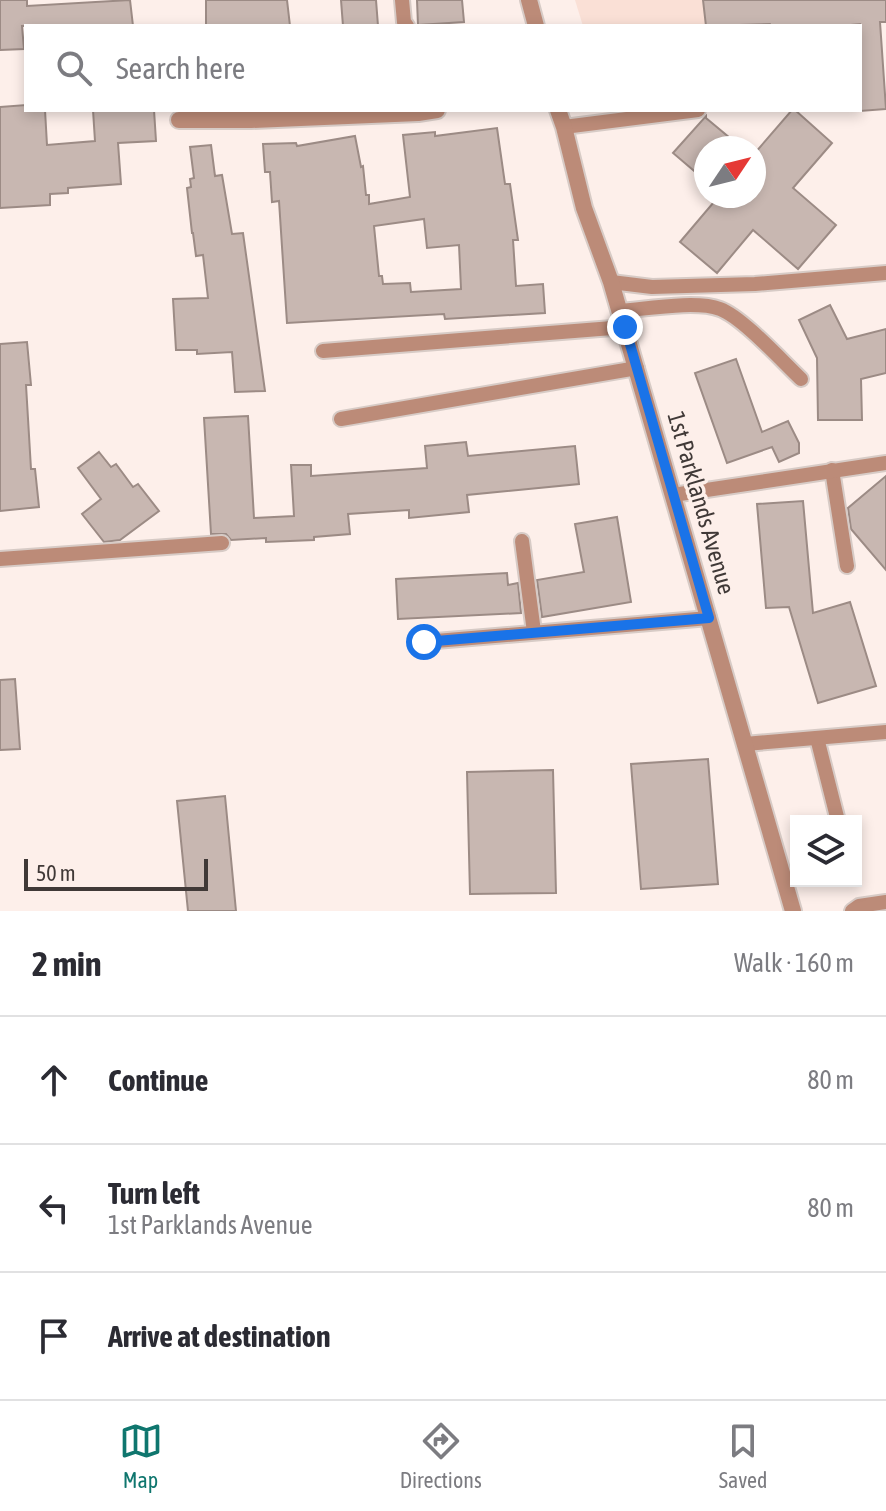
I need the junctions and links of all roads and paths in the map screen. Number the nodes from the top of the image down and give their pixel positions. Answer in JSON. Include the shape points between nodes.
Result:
{"nodes":[{"id":1,"x":402,"y":0,"type":"edge"},
{"id":2,"x":529,"y":0,"type":"edge"},
{"id":3,"x":406,"y":24,"type":"edge"},
{"id":4,"x":535,"y":24,"type":"edge"},
{"id":5,"x":424,"y":112,"type":"edge"},
{"id":6,"x":559,"y":112,"type":"edge"},
{"id":7,"x":682,"y":112,"type":"edge"},
{"id":8,"x":179,"y":120,"type":"dead end"},
{"id":9,"x":564,"y":127,"type":"junction"},
{"id":10,"x":886,"y":273,"type":"edge"},
{"id":11,"x":611,"y":282,"type":"junction"},
{"id":12,"x":622,"y":319,"type":"junction"},
{"id":13,"x":323,"y":351,"type":"dead end"},
{"id":14,"x":637,"y":368,"type":"junction"},
{"id":15,"x":801,"y":379,"type":"dead end"},
{"id":16,"x":341,"y":419,"type":"dead end"},
{"id":17,"x":886,"y":463,"type":"edge"},
{"id":18,"x":832,"y":470,"type":"junction"},
{"id":19,"x":673,"y":495,"type":"junction"},
{"id":20,"x":522,"y":541,"type":"dead end"},
{"id":21,"x":222,"y":543,"type":"dead end"},
{"id":22,"x":0,"y":559,"type":"edge"},
{"id":23,"x":847,"y":566,"type":"dead end"},
{"id":24,"x":709,"y":618,"type":"junction"},
{"id":25,"x":534,"y":632,"type":"junction"},
{"id":26,"x":424,"y":642,"type":"dead end"},
{"id":27,"x":886,"y":732,"type":"edge"},
{"id":28,"x":817,"y":738,"type":"junction"},
{"id":29,"x":745,"y":744,"type":"junction"},
{"id":30,"x":836,"y":815,"type":"edge"},
{"id":31,"x":886,"y":902,"type":"edge"},
{"id":32,"x":793,"y":911,"type":"edge"},
{"id":33,"x":852,"y":911,"type":"edge"}],
"edges":[{"from":1,"to":3,"type":"lane"},
{"from":2,"to":4,"type":"street"},
{"from":5,"to":8,"type":"street"},
{"from":6,"to":9,"type":"street","name":"1st Parklands Avenue"},
{"from":7,"to":9,"type":"lane"},
{"from":9,"to":11,"type":"street","name":"1st Parklands Avenue","via":[[584,208]]},
{"from":10,"to":11,"type":"lane","via":[[723,285]]},
{"from":11,"to":12,"type":"street","name":"1st Parklands Avenue"},
{"from":12,"to":13,"type":"lane"},
{"from":12,"to":14,"type":"street","name":"1st Parklands Avenue"},
{"from":12,"to":15,"type":"lane","via":[[696,305],[722,310]]},
{"from":14,"to":16,"type":"lane"},
{"from":14,"to":19,"type":"street","name":"1st Parklands Avenue"},
{"from":17,"to":18,"type":"lane"},
{"from":18,"to":19,"type":"lane"},
{"from":18,"to":23,"type":"lane"},
{"from":19,"to":24,"type":"street","name":"1st Parklands Avenue"},
{"from":20,"to":25,"type":"lane"},
{"from":21,"to":22,"type":"lane"},
{"from":24,"to":25,"type":"lane"},
{"from":24,"to":29,"type":"street","name":"1st Parklands Avenue"},
{"from":25,"to":26,"type":"lane"},
{"from":27,"to":28,"type":"lane"},
{"from":28,"to":29,"type":"lane"},
{"from":28,"to":30,"type":"lane"},
{"from":29,"to":32,"type":"street","name":"1st Parklands Avenue"},
{"from":31,"to":33,"type":"lane"}]}
